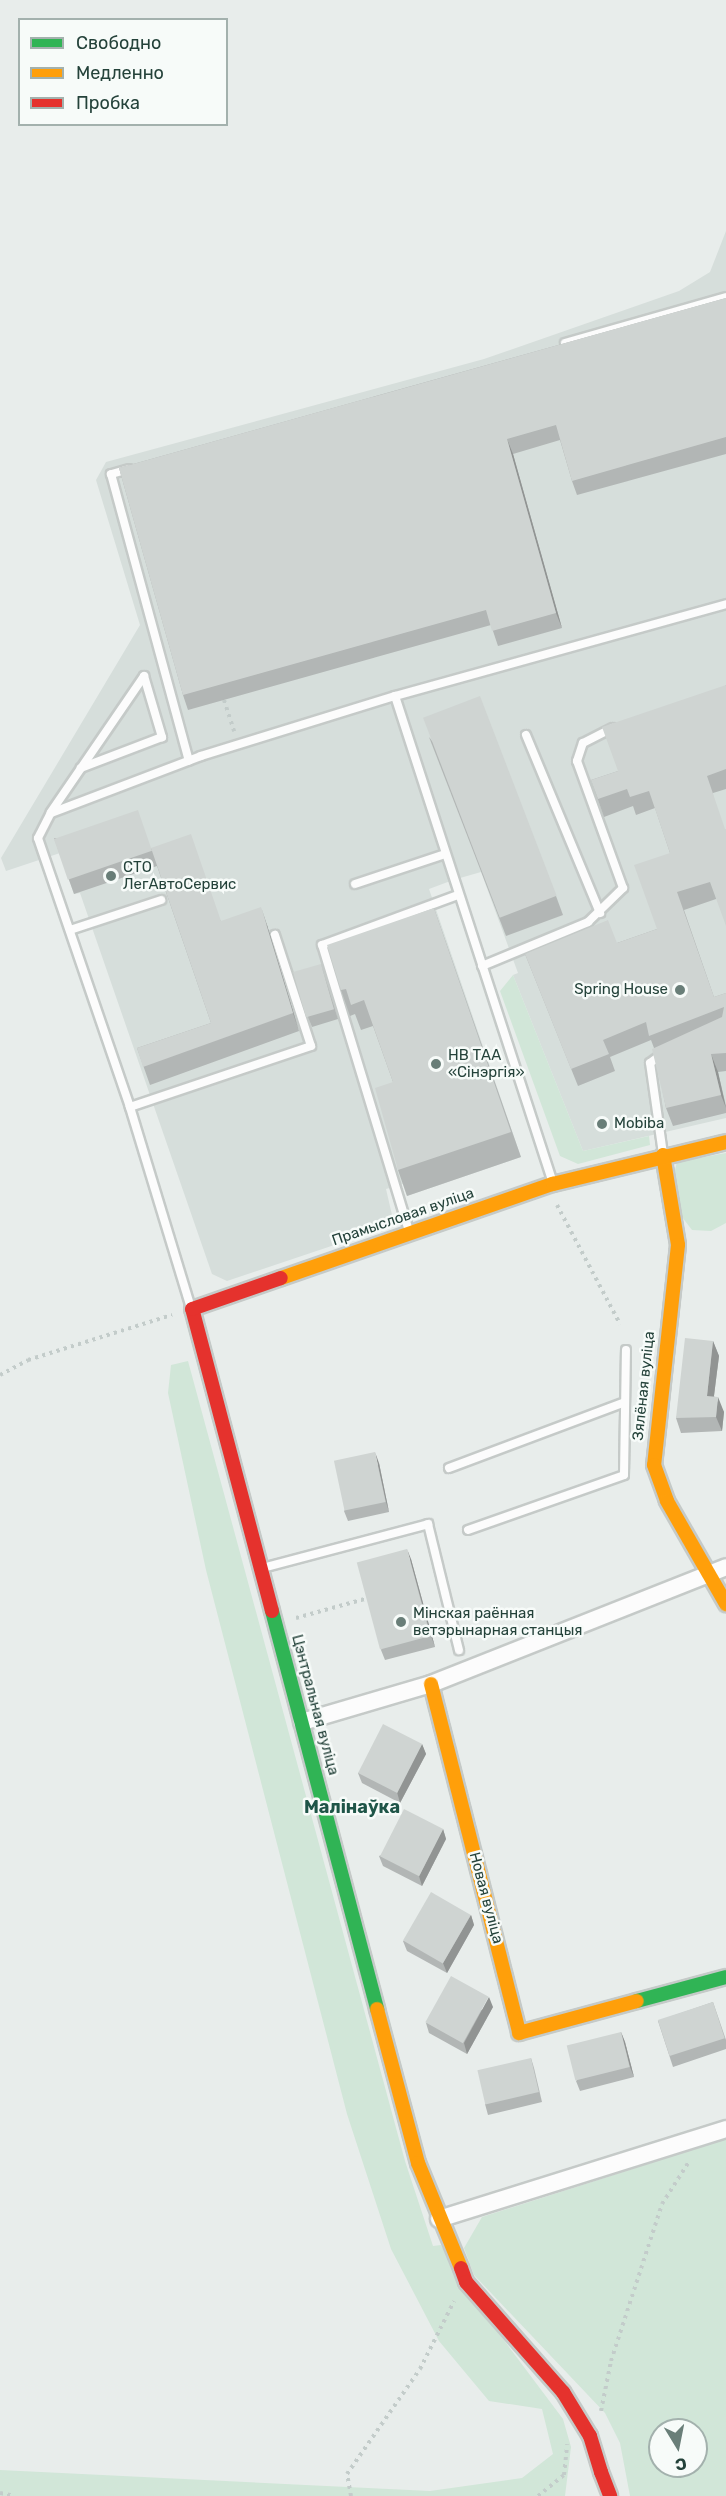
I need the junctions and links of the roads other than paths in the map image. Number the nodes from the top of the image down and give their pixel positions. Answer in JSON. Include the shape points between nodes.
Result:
{"nodes":[{"id":1,"x":726,"y":297,"type":"edge"},
{"id":2,"x":558,"y":345,"type":"edge"},
{"id":3,"x":144,"y":465,"type":"edge"},
{"id":4,"x":726,"y":604,"type":"edge"},
{"id":5,"x":395,"y":696,"type":"junction"},
{"id":6,"x":628,"y":723,"type":"edge"},
{"id":7,"x":526,"y":735,"type":"dead end"},
{"id":8,"x":189,"y":760,"type":"junction"},
{"id":9,"x":81,"y":768,"type":"junction"},
{"id":10,"x":51,"y":813,"type":"junction"},
{"id":11,"x":445,"y":854,"type":"junction"},
{"id":12,"x":356,"y":884,"type":"dead end"},
{"id":13,"x":458,"y":895,"type":"junction"},
{"id":14,"x":161,"y":900,"type":"edge"},
{"id":15,"x":600,"y":913,"type":"junction"},
{"id":16,"x":70,"y":930,"type":"junction"},
{"id":17,"x":275,"y":935,"type":"dead end"},
{"id":18,"x":482,"y":966,"type":"junction"},
{"id":19,"x":679,"y":1047,"type":"edge"},
{"id":20,"x":130,"y":1107,"type":"junction"},
{"id":21,"x":726,"y":1142,"type":"edge"},
{"id":22,"x":663,"y":1155,"type":"junction"},
{"id":23,"x":550,"y":1185,"type":"junction"},
{"id":24,"x":409,"y":1232,"type":"junction"},
{"id":25,"x":192,"y":1309,"type":"junction"},
{"id":26,"x":626,"y":1350,"type":"dead end"},
{"id":27,"x":623,"y":1403,"type":"junction"},
{"id":28,"x":449,"y":1468,"type":"dead end"},
{"id":29,"x":468,"y":1530,"type":"dead end"},
{"id":30,"x":261,"y":1568,"type":"junction"},
{"id":31,"x":719,"y":1571,"type":"edge"},
{"id":32,"x":726,"y":1604,"type":"edge"},
{"id":33,"x":459,"y":1650,"type":"dead end"},
{"id":34,"x":431,"y":1684,"type":"junction"},
{"id":35,"x":302,"y":1722,"type":"junction"},
{"id":36,"x":726,"y":1977,"type":"edge"},
{"id":37,"x":718,"y":2132,"type":"edge"},
{"id":38,"x":439,"y":2219,"type":"junction"},
{"id":39,"x":601,"y":2472,"type":"junction"},
{"id":40,"x":591,"y":2496,"type":"edge"},
{"id":41,"x":610,"y":2496,"type":"edge"}],
"edges":[{"from":1,"to":2,"type":"lane"},
{"from":3,"to":8,"type":"lane","via":[[111,474]]},
{"from":4,"to":5,"type":"lane"},
{"from":5,"to":8,"type":"lane"},
{"from":5,"to":11,"type":"lane"},
{"from":6,"to":15,"type":"lane","via":[[595,734],[583,743],[577,761],[623,888]]},
{"from":7,"to":15,"type":"lane"},
{"from":8,"to":10,"type":"lane"},
{"from":9,"to":9,"type":"lane","via":[[87,759],[144,676],[162,737]]},
{"from":9,"to":10,"type":"lane"},
{"from":10,"to":16,"type":"lane","via":[[38,838]]},
{"from":11,"to":12,"type":"lane"},
{"from":11,"to":13,"type":"lane"},
{"from":13,"to":18,"type":"lane"},
{"from":13,"to":24,"type":"lane","via":[[322,945]]},
{"from":14,"to":16,"type":"lane"},
{"from":15,"to":18,"type":"lane"},
{"from":16,"to":20,"type":"lane"},
{"from":17,"to":20,"type":"lane","via":[[311,1046]]},
{"from":18,"to":23,"type":"lane"},
{"from":19,"to":22,"type":"lane","via":[[650,1063]]},
{"from":20,"to":25,"type":"lane"},
{"from":21,"to":22,"type":"main road","name":"Прамысловая вуліца"},
{"from":22,"to":23,"type":"main road","name":"Прамысловая вуліца"},
{"from":22,"to":31,"type":"main road","name":"Зялёная вуліца","via":[[678,1245],[654,1465],[667,1501]]},
{"from":23,"to":24,"type":"main road","name":"Прамысловая вуліца"},
{"from":24,"to":25,"type":"main road","name":"Прамысловая вуліца"},
{"from":25,"to":30,"type":"main road","name":"Цэнтральная вуліца"},
{"from":26,"to":27,"type":"lane"},
{"from":27,"to":28,"type":"lane"},
{"from":27,"to":29,"type":"lane","via":[[624,1475]]},
{"from":30,"to":33,"type":"lane","via":[[428,1524]]},
{"from":30,"to":35,"type":"main road","name":"Цэнтральная вуліца"},
{"from":31,"to":32,"type":"main road","name":"Зялёная вуліца"},
{"from":31,"to":34,"type":"street"},
{"from":34,"to":35,"type":"street"},
{"from":34,"to":36,"type":"main road","name":"Новая вуліца","via":[[519,2033]]},
{"from":35,"to":38,"type":"main road","name":"Цэнтральная вуліца","via":[[418,2163]]},
{"from":37,"to":38,"type":"street"},
{"from":38,"to":39,"type":"main road","name":"Цэнтральная вуліца","via":[[457,2262],[482,2304],[563,2392],[590,2436]]},
{"from":39,"to":40,"type":"main road"},
{"from":39,"to":41,"type":"main road","name":"Цэнтральная вуліца"}]}
